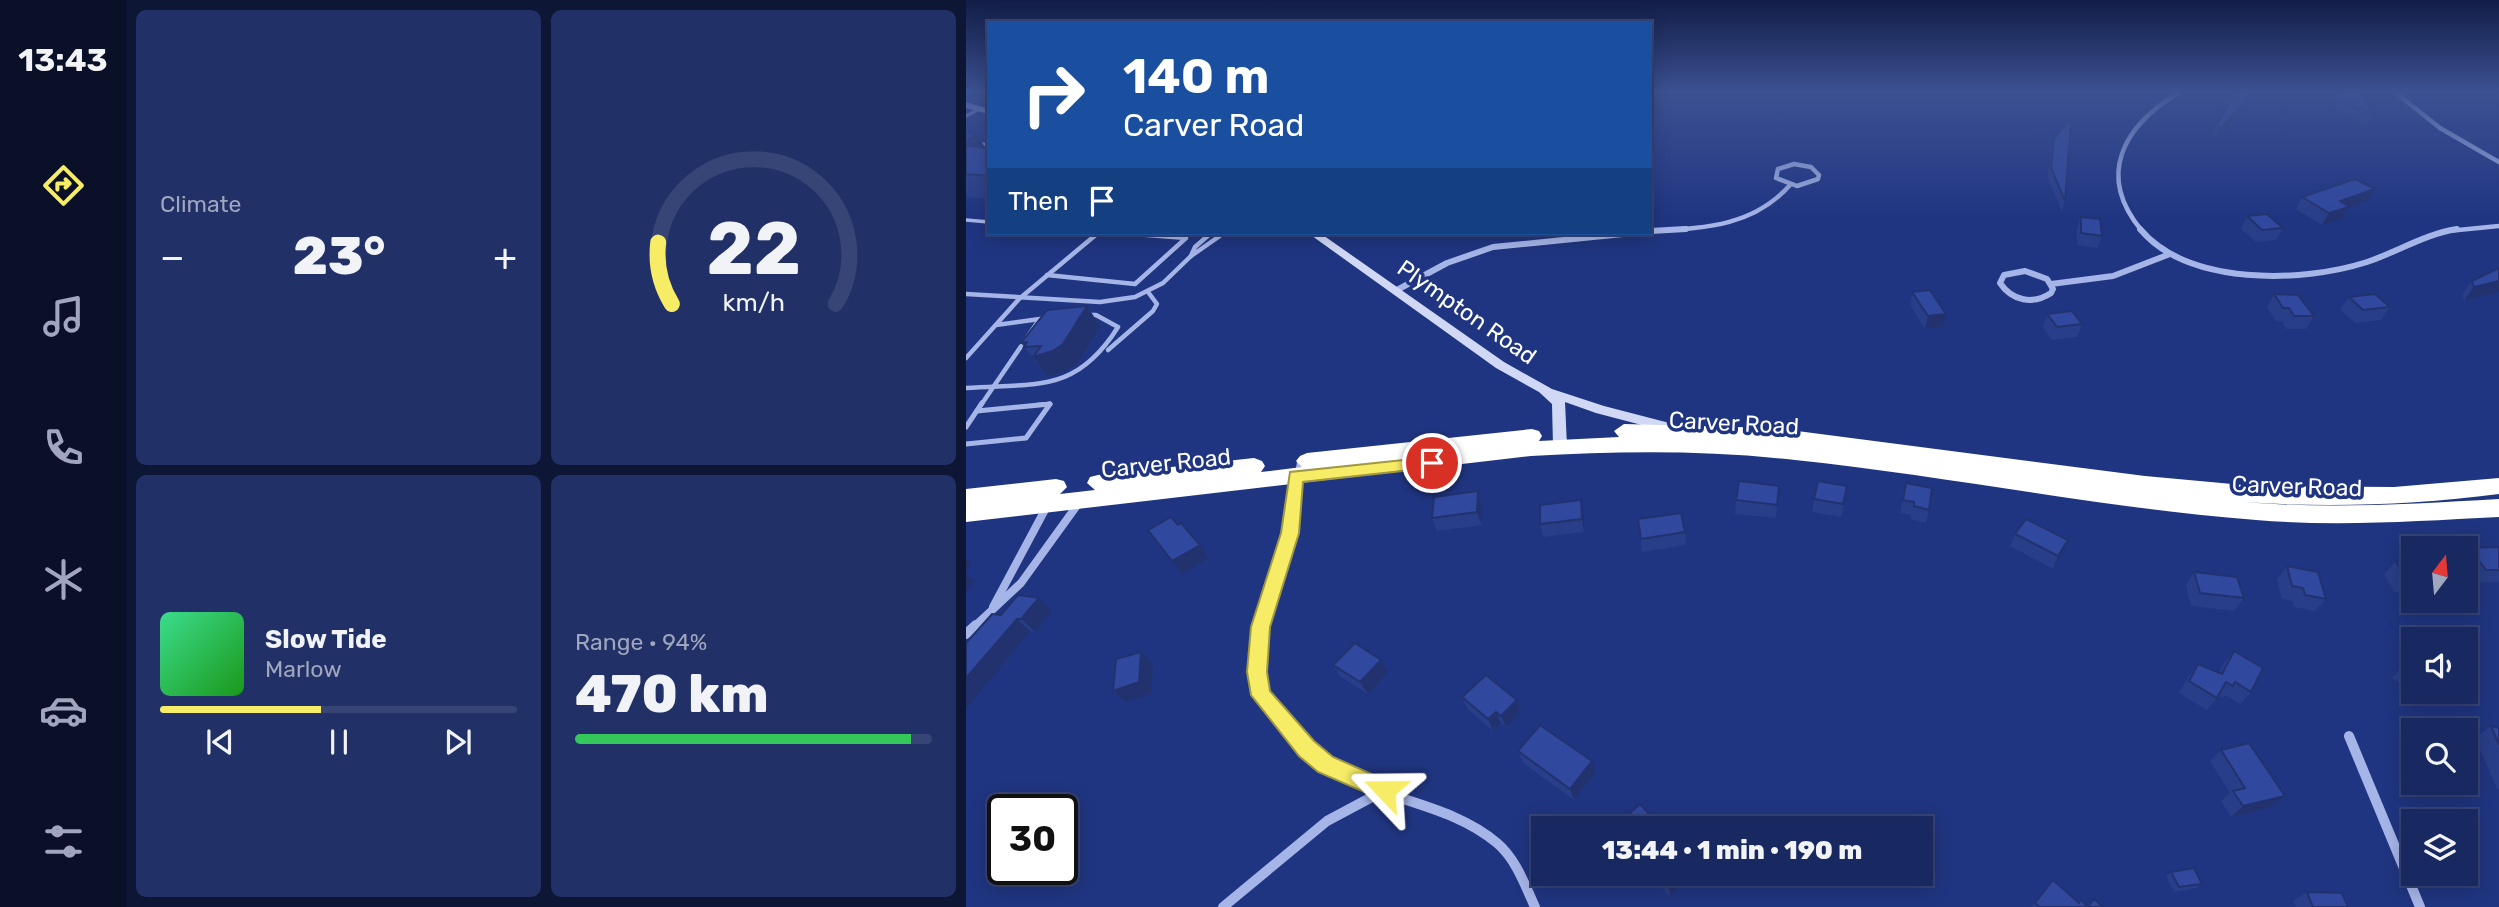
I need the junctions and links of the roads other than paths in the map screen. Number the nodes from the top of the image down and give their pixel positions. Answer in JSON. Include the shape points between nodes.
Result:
{"nodes":[{"id":1,"x":2127,"y":135,"type":"edge"},
{"id":2,"x":2453,"y":135,"type":"edge"},
{"id":3,"x":966,"y":142,"type":"edge"},
{"id":4,"x":987,"y":145,"type":"edge"},
{"id":5,"x":2499,"y":162,"type":"edge"},
{"id":6,"x":1790,"y":185,"type":"junction"},
{"id":7,"x":966,"y":220,"type":"edge"},
{"id":8,"x":987,"y":222,"type":"edge"},
{"id":9,"x":2499,"y":226,"type":"edge"},
{"id":10,"x":1652,"y":232,"type":"edge"},
{"id":11,"x":1096,"y":235,"type":"edge"},
{"id":12,"x":1148,"y":235,"type":"edge"},
{"id":13,"x":1209,"y":235,"type":"edge"},
{"id":14,"x":1221,"y":235,"type":"edge"},
{"id":15,"x":1316,"y":235,"type":"edge"},
{"id":16,"x":1604,"y":235,"type":"edge"},
{"id":17,"x":2170,"y":254,"type":"junction"},
{"id":18,"x":1191,"y":256,"type":"junction"},
{"id":19,"x":1047,"y":275,"type":"junction"},
{"id":20,"x":2051,"y":284,"type":"junction"},
{"id":21,"x":1397,"y":290,"type":"junction"},
{"id":22,"x":1148,"y":292,"type":"junction"},
{"id":23,"x":966,"y":294,"type":"edge"},
{"id":24,"x":1019,"y":299,"type":"junction"},
{"id":25,"x":1083,"y":315,"type":"edge"},
{"id":26,"x":1056,"y":317,"type":"edge"},
{"id":27,"x":1039,"y":319,"type":"junction"},
{"id":28,"x":996,"y":325,"type":"junction"},
{"id":29,"x":1105,"y":352,"type":"junction"},
{"id":30,"x":966,"y":358,"type":"edge"},
{"id":31,"x":994,"y":385,"type":"junction"},
{"id":32,"x":966,"y":388,"type":"edge"},
{"id":33,"x":1544,"y":389,"type":"junction"},
{"id":34,"x":976,"y":411,"type":"junction"},
{"id":35,"x":966,"y":427,"type":"edge"},
{"id":36,"x":1681,"y":430,"type":"junction"},
{"id":37,"x":1560,"y":440,"type":"junction"},
{"id":38,"x":966,"y":444,"type":"edge"},
{"id":39,"x":1298,"y":469,"type":"junction"},
{"id":40,"x":2499,"y":486,"type":"edge"},
{"id":41,"x":966,"y":497,"type":"edge"},
{"id":42,"x":1082,"y":498,"type":"junction"},
{"id":43,"x":1049,"y":502,"type":"junction"},
{"id":44,"x":2499,"y":508,"type":"edge"},
{"id":45,"x":966,"y":513,"type":"edge"},
{"id":46,"x":990,"y":612,"type":"junction"},
{"id":47,"x":966,"y":634,"type":"edge"},
{"id":48,"x":2349,"y":736,"type":"dead end"},
{"id":49,"x":1385,"y":790,"type":"junction"},
{"id":50,"x":1223,"y":907,"type":"edge"},
{"id":51,"x":1535,"y":907,"type":"edge"},
{"id":52,"x":2420,"y":907,"type":"edge"}],
"edges":[{"from":1,"to":17,"type":"street","via":[[2119,166],[2120,190],[2132,218],[2148,238]]},
{"from":2,"to":5,"type":"street"},
{"from":3,"to":4,"type":"lane"},
{"from":6,"to":6,"type":"street","via":[[1776,178],[1781,167],[1803,165],[1819,174],[1809,184]]},
{"from":6,"to":10,"type":"street","via":[[1778,201],[1745,220]]},
{"from":7,"to":8,"type":"lane"},
{"from":9,"to":17,"type":"street","via":[[2438,233],[2365,263],[2308,275],[2231,272]]},
{"from":11,"to":19,"type":"lane"},
{"from":12,"to":19,"type":"lane","via":[[1186,238],[1135,284]]},
{"from":13,"to":18,"type":"lane"},
{"from":14,"to":18,"type":"lane"},
{"from":15,"to":21,"type":"main road","name":"Plympton Road"},
{"from":16,"to":21,"type":"street","via":[[1480,250]]},
{"from":17,"to":20,"type":"street","via":[[2141,269],[2108,278]]},
{"from":18,"to":22,"type":"lane"},
{"from":19,"to":24,"type":"lane"},
{"from":20,"to":20,"type":"street","via":[[2047,297],[2032,300],[2014,296],[2000,283],[2004,275],[2025,271]]},
{"from":21,"to":33,"type":"main road","name":"Plympton Road","via":[[1500,365]]},
{"from":22,"to":24,"type":"lane","via":[[1100,302]]},
{"from":22,"to":29,"type":"lane","via":[[1157,304],[1153,311]]},
{"from":23,"to":24,"type":"lane"},
{"from":24,"to":28,"type":"lane"},
{"from":25,"to":29,"type":"lane","via":[[1096,315],[1118,327]]},
{"from":26,"to":27,"type":"lane"},
{"from":27,"to":28,"type":"lane"},
{"from":27,"to":31,"type":"lane"},
{"from":28,"to":30,"type":"lane"},
{"from":29,"to":31,"type":"lane","via":[[1077,375],[1051,382]]},
{"from":31,"to":32,"type":"lane"},
{"from":31,"to":34,"type":"lane"},
{"from":33,"to":36,"type":"main road","via":[[1589,407]]},
{"from":33,"to":37,"type":"main road","name":"Plympton Road","via":[[1559,403]]},
{"from":34,"to":35,"type":"lane"},
{"from":34,"to":38,"type":"lane","via":[[1050,404],[1026,438]]},
{"from":36,"to":37,"type":"highway","name":"Carver Road"},
{"from":36,"to":40,"type":"highway","name":"Carver Road","via":[[1840,441],[2268,496],[2366,497]]},
{"from":37,"to":39,"type":"highway","name":"Carver Road"},
{"from":37,"to":44,"type":"highway","name":"Carver Road","via":[[1805,452],[2261,513],[2370,515]]},
{"from":39,"to":41,"type":"highway","name":"Carver Road"},
{"from":39,"to":42,"type":"highway","name":"Carver Road"},
{"from":39,"to":49,"type":"street","via":[[1290,533],[1260,627],[1257,672],[1261,695],[1325,765]]},
{"from":42,"to":43,"type":"highway","name":"Carver Road"},
{"from":42,"to":46,"type":"street","via":[[1021,583]]},
{"from":43,"to":45,"type":"highway","name":"Carver Road"},
{"from":43,"to":46,"type":"street"},
{"from":46,"to":47,"type":"street"},
{"from":48,"to":52,"type":"street"},
{"from":49,"to":50,"type":"street","via":[[1327,821]]},
{"from":49,"to":51,"type":"street","via":[[1434,805],[1501,845]]}]}
